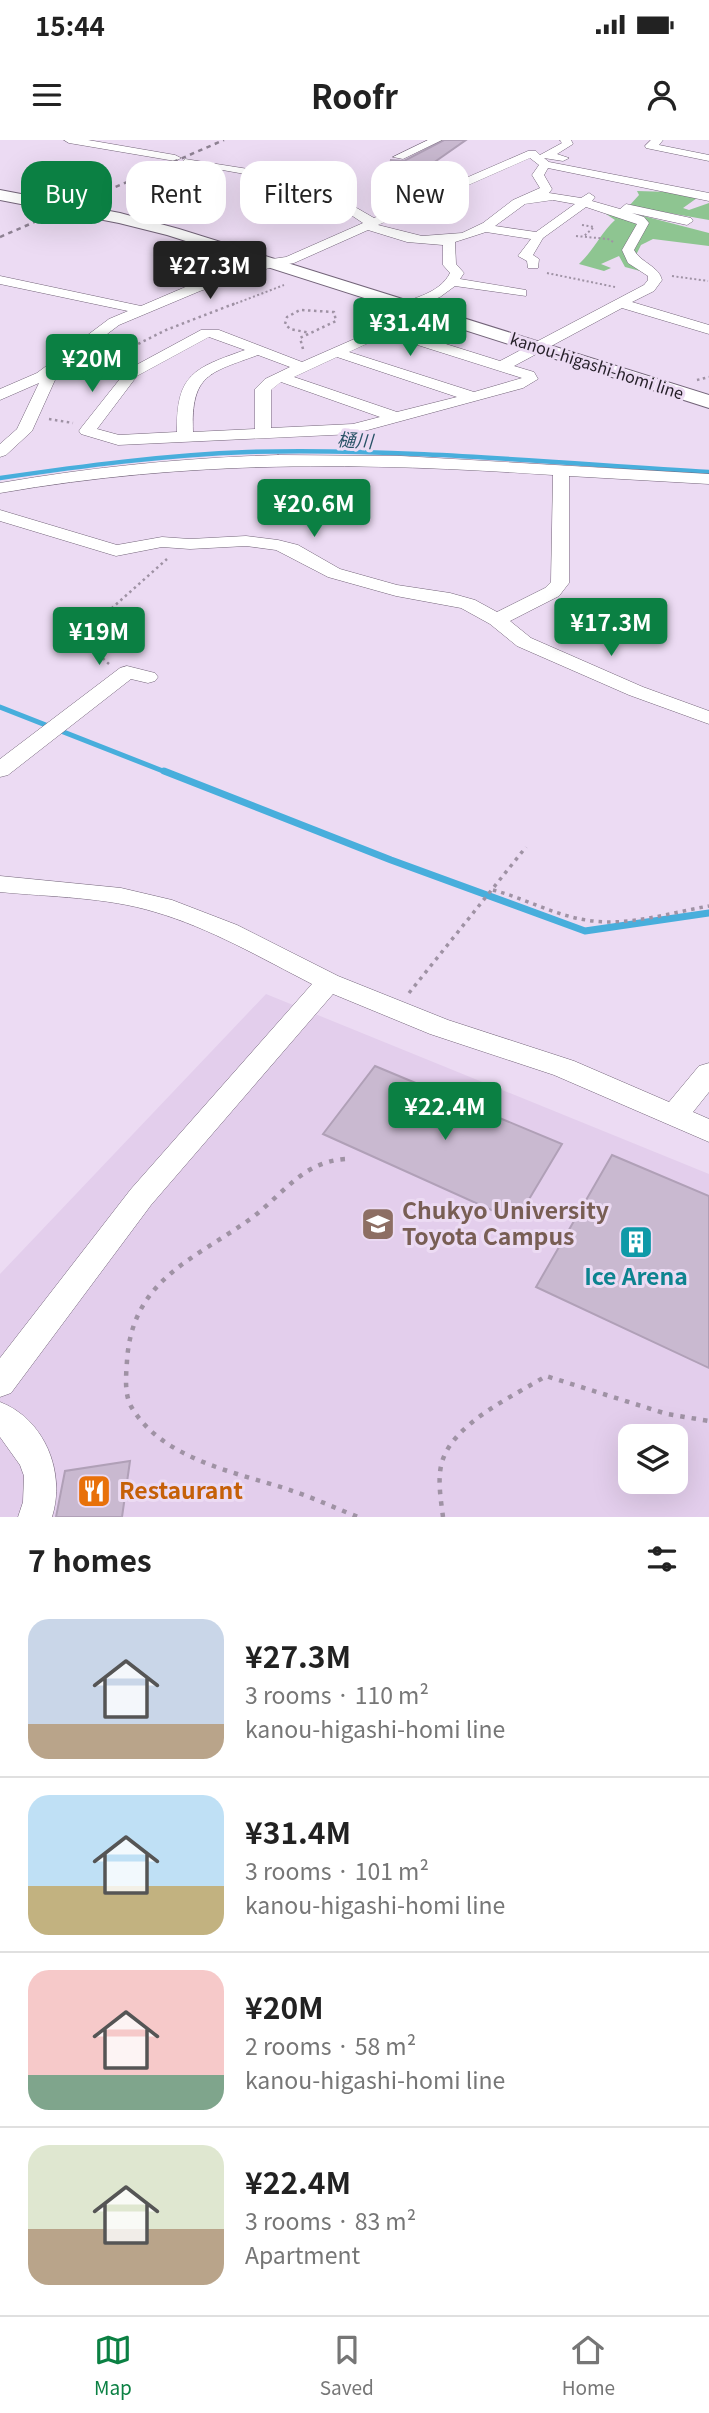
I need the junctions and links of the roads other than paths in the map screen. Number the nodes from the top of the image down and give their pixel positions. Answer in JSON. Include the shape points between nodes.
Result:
{"nodes":[{"id":1,"x":69,"y":140,"type":"edge"},
{"id":2,"x":438,"y":140,"type":"edge"},
{"id":3,"x":523,"y":140,"type":"edge"},
{"id":4,"x":565,"y":140,"type":"edge"},
{"id":5,"x":658,"y":140,"type":"edge"},
{"id":6,"x":532,"y":153,"type":"junction"},
{"id":7,"x":399,"y":156,"type":"dead end"},
{"id":8,"x":176,"y":158,"type":"dead end"},
{"id":9,"x":709,"y":158,"type":"edge"},
{"id":10,"x":545,"y":164,"type":"junction"},
{"id":11,"x":226,"y":167,"type":"edge"},
{"id":12,"x":608,"y":177,"type":"junction"},
{"id":13,"x":625,"y":180,"type":"junction"},
{"id":14,"x":469,"y":181,"type":"edge"},
{"id":15,"x":0,"y":195,"type":"edge"},
{"id":16,"x":708,"y":197,"type":"edge"},
{"id":17,"x":524,"y":199,"type":"junction"},
{"id":18,"x":583,"y":202,"type":"junction"},
{"id":19,"x":602,"y":204,"type":"junction"},
{"id":20,"x":669,"y":217,"type":"junction"},
{"id":21,"x":687,"y":221,"type":"dead end"},
{"id":22,"x":371,"y":223,"type":"edge"},
{"id":23,"x":372,"y":224,"type":"joint"},
{"id":24,"x":483,"y":228,"type":"junction"},
{"id":25,"x":538,"y":236,"type":"junction"},
{"id":26,"x":430,"y":239,"type":"junction"},
{"id":27,"x":270,"y":263,"type":"junction"},
{"id":28,"x":533,"y":265,"type":"dead end"},
{"id":29,"x":0,"y":280,"type":"edge"},
{"id":30,"x":453,"y":282,"type":"junction"},
{"id":31,"x":517,"y":292,"type":"road end"},
{"id":32,"x":620,"y":303,"type":"junction"},
{"id":33,"x":406,"y":306,"type":"junction"},
{"id":34,"x":141,"y":310,"type":"junction"},
{"id":35,"x":425,"y":312,"type":"junction"},
{"id":36,"x":386,"y":330,"type":"junction"},
{"id":37,"x":709,"y":330,"type":"edge"},
{"id":38,"x":537,"y":347,"type":"junction"},
{"id":39,"x":258,"y":350,"type":"junction"},
{"id":40,"x":335,"y":352,"type":"junction"},
{"id":41,"x":502,"y":366,"type":"junction"},
{"id":42,"x":302,"y":367,"type":"junction"},
{"id":43,"x":42,"y":376,"type":"junction"},
{"id":44,"x":280,"y":377,"type":"junction"},
{"id":45,"x":0,"y":396,"type":"edge"},
{"id":46,"x":473,"y":397,"type":"junction"},
{"id":47,"x":709,"y":402,"type":"edge"},
{"id":48,"x":398,"y":418,"type":"junction"},
{"id":49,"x":263,"y":432,"type":"junction"},
{"id":50,"x":184,"y":435,"type":"junction"},
{"id":51,"x":0,"y":452,"type":"edge"},
{"id":52,"x":561,"y":471,"type":"junction"},
{"id":53,"x":709,"y":479,"type":"edge"},
{"id":54,"x":0,"y":488,"type":"edge"},
{"id":55,"x":0,"y":515,"type":"edge"},
{"id":56,"x":497,"y":620,"type":"junction"},
{"id":57,"x":148,"y":677,"type":"dead end"},
{"id":58,"x":709,"y":718,"type":"edge"},
{"id":59,"x":0,"y":770,"type":"edge"},
{"id":60,"x":0,"y":884,"type":"edge"},
{"id":61,"x":329,"y":982,"type":"junction"},
{"id":62,"x":709,"y":1073,"type":"edge"},
{"id":63,"x":674,"y":1116,"type":"junction"},
{"id":64,"x":709,"y":1131,"type":"edge"},
{"id":65,"x":0,"y":1382,"type":"edge"},
{"id":66,"x":0,"y":1417,"type":"edge"},
{"id":67,"x":35,"y":1517,"type":"edge"}],
"edges":[{"from":1,"to":8,"type":"street"},
{"from":2,"to":7,"type":"street"},
{"from":3,"to":6,"type":"street"},
{"from":4,"to":13,"type":"street","via":[[568,144],[545,155],[636,170]]},
{"from":5,"to":9,"type":"street","via":[[650,146]]},
{"from":6,"to":10,"type":"street"},
{"from":6,"to":14,"type":"street"},
{"from":10,"to":12,"type":"street"},
{"from":10,"to":17,"type":"street","via":[[538,175],[547,189]]},
{"from":11,"to":22,"type":"street","via":[[310,183]]},
{"from":12,"to":13,"type":"street"},
{"from":12,"to":18,"type":"street"},
{"from":13,"to":16,"type":"street"},
{"from":15,"to":27,"type":"main road","name":"kanou-higashi-homi line","via":[[120,218]]},
{"from":16,"to":20,"type":"street"},
{"from":17,"to":18,"type":"street","via":[[548,196]]},
{"from":17,"to":24,"type":"street"},
{"from":18,"to":19,"type":"street"},
{"from":18,"to":25,"type":"street"},
{"from":19,"to":20,"type":"street"},
{"from":19,"to":32,"type":"street","via":[[643,223],[628,250],[655,280]]},
{"from":20,"to":21,"type":"street"},
{"from":23,"to":26,"type":"street","via":[[396,237]]},
{"from":23,"to":27,"type":"street","via":[[289,260]]},
{"from":24,"to":25,"type":"street"},
{"from":24,"to":26,"type":"street","via":[[463,236]]},
{"from":25,"to":28,"type":"street","via":[[524,256],[533,259]]},
{"from":26,"to":30,"type":"street","via":[[449,243],[450,265],[457,273]]},
{"from":27,"to":33,"type":"main road","name":"kanou-higashi-homi line"},
{"from":27,"to":34,"type":"street"},
{"from":29,"to":34,"type":"street"},
{"from":30,"to":31,"type":"street"},
{"from":30,"to":33,"type":"street"},
{"from":32,"to":37,"type":"street"},
{"from":32,"to":38,"type":"street"},
{"from":33,"to":35,"type":"main road","name":"kanou-higashi-homi line"},
{"from":34,"to":43,"type":"street","via":[[91,337]]},
{"from":35,"to":36,"type":"street"},
{"from":35,"to":38,"type":"main road","name":"kanou-higashi-homi line"},
{"from":36,"to":40,"type":"street"},
{"from":36,"to":41,"type":"street"},
{"from":38,"to":41,"type":"street"},
{"from":38,"to":47,"type":"main road","name":"kanou-higashi-homi line"},
{"from":39,"to":42,"type":"street"},
{"from":39,"to":50,"type":"street","via":[[215,368],[188,390]]},
{"from":39,"to":50,"type":"street","via":[[206,333],[132,373],[87,430],[118,440]]},
{"from":40,"to":42,"type":"street"},
{"from":40,"to":46,"type":"street"},
{"from":41,"to":46,"type":"street","via":[[531,379]]},
{"from":42,"to":44,"type":"street"},
{"from":43,"to":45,"type":"street"},
{"from":43,"to":51,"type":"street","via":[[48,380],[23,431]]},
{"from":44,"to":48,"type":"street"},
{"from":44,"to":49,"type":"street","via":[[263,389]]},
{"from":46,"to":48,"type":"street"},
{"from":48,"to":49,"type":"street","via":[[353,429]]},
{"from":49,"to":50,"type":"street"},
{"from":52,"to":53,"type":"street"},
{"from":52,"to":54,"type":"street","via":[[347,461],[217,461],[88,473]]},
{"from":52,"to":56,"type":"street","via":[[559,583],[552,592]]},
{"from":55,"to":56,"type":"street","via":[[116,551],[151,543],[278,545],[334,573],[468,604]]},
{"from":56,"to":58,"type":"street","via":[[524,642]]},
{"from":57,"to":59,"type":"street","via":[[127,672]]},
{"from":60,"to":61,"type":"street","via":[[121,896],[163,906],[228,931]]},
{"from":61,"to":63,"type":"street","via":[[439,1027],[564,1068]]},
{"from":61,"to":65,"type":"street","via":[[141,1197]]},
{"from":62,"to":63,"type":"street"},
{"from":63,"to":64,"type":"street"},
{"from":66,"to":67,"type":"street","via":[[36,1457],[42,1480]]}]}
